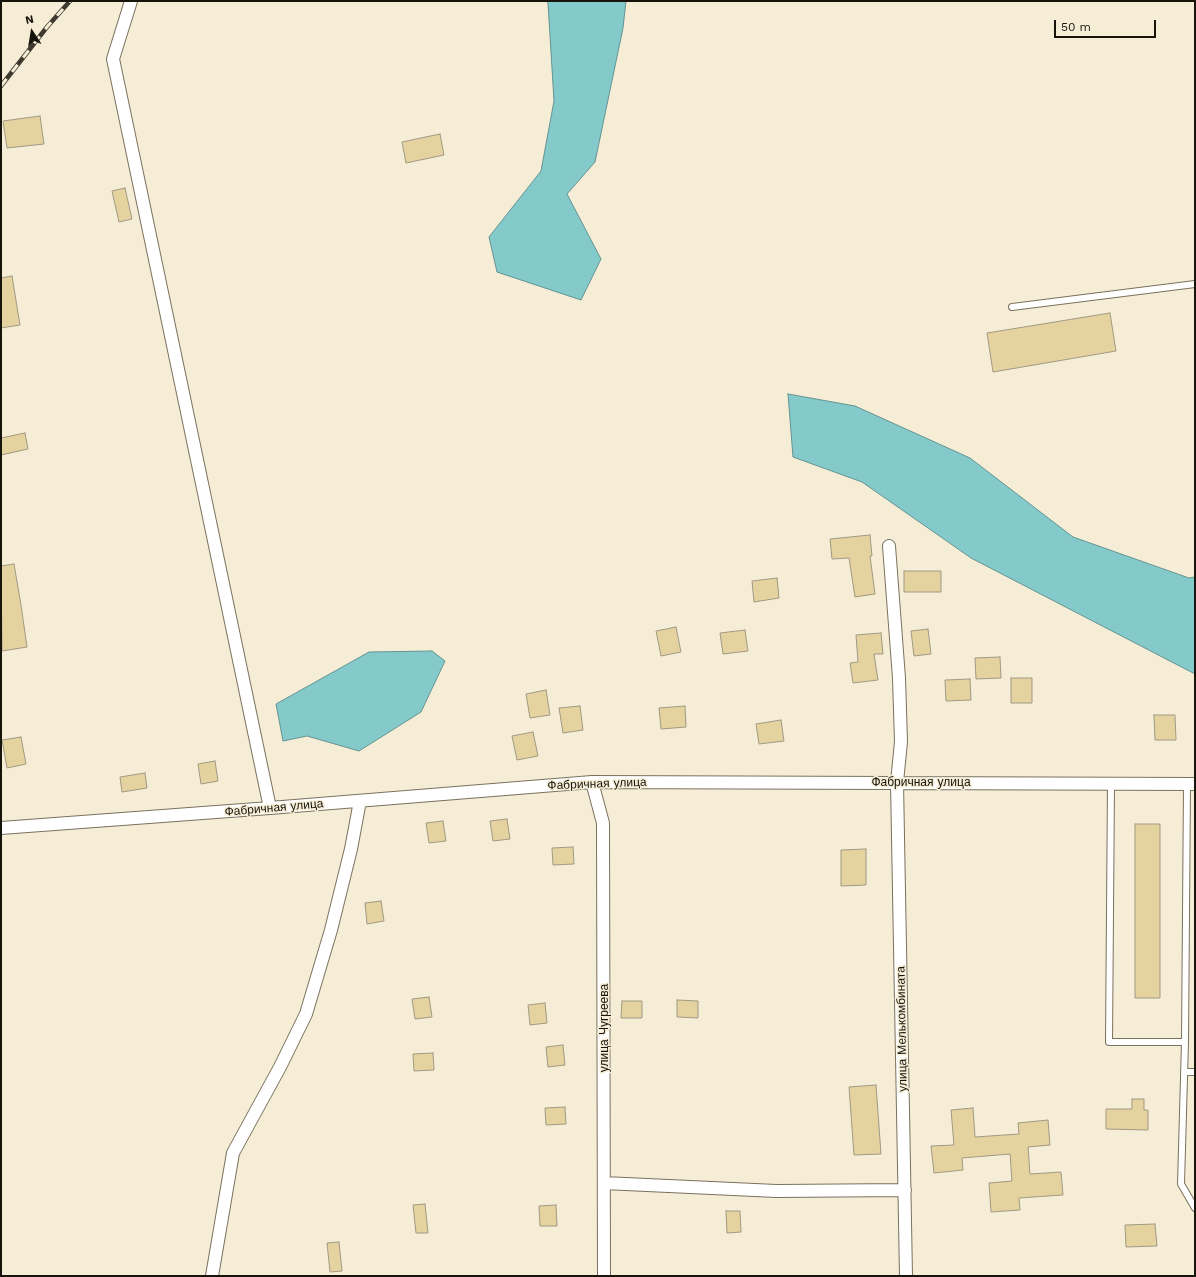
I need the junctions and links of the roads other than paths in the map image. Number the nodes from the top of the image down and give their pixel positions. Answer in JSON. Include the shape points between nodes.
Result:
{"nodes":[{"id":1,"x":131,"y":1,"type":"edge"},
{"id":2,"x":1195,"y":284,"type":"edge"},
{"id":3,"x":1012,"y":307,"type":"dead end"},
{"id":4,"x":889,"y":546,"type":"dead end"},
{"id":5,"x":592,"y":782,"type":"junction"},
{"id":6,"x":897,"y":782,"type":"junction"},
{"id":7,"x":1110,"y":783,"type":"junction"},
{"id":8,"x":1191,"y":784,"type":"edge"},
{"id":9,"x":360,"y":801,"type":"junction"},
{"id":10,"x":270,"y":808,"type":"junction"},
{"id":11,"x":1,"y":828,"type":"edge"},
{"id":12,"x":1185,"y":1042,"type":"junction"},
{"id":13,"x":1184,"y":1072,"type":"junction"},
{"id":14,"x":1195,"y":1072,"type":"edge"},
{"id":15,"x":604,"y":1184,"type":"junction"},
{"id":16,"x":905,"y":1190,"type":"junction"},
{"id":17,"x":1195,"y":1208,"type":"edge"},
{"id":18,"x":212,"y":1276,"type":"edge"},
{"id":19,"x":604,"y":1276,"type":"edge"},
{"id":20,"x":906,"y":1276,"type":"edge"}],
"edges":[{"from":1,"to":10,"type":"street","via":[[113,59]]},
{"from":2,"to":3,"type":"lane"},
{"from":4,"to":6,"type":"street","name":"улица Мелькомбината","via":[[901,742]]},
{"from":5,"to":6,"type":"street","name":"Фабричная улица"},
{"from":5,"to":9,"type":"street","name":"Фабричная улица"},
{"from":5,"to":15,"type":"street","name":"улица Чугреева","via":[[603,823]]},
{"from":6,"to":7,"type":"street","name":"Фабричная улица"},
{"from":6,"to":16,"type":"street","name":"улица Мелькомбината"},
{"from":7,"to":8,"type":"street","name":"Фабричная улица"},
{"from":7,"to":12,"type":"lane","via":[[1109,1042]]},
{"from":8,"to":12,"type":"lane"},
{"from":9,"to":10,"type":"street","name":"Фабричная улица"},
{"from":9,"to":18,"type":"street","via":[[331,930],[306,1014],[233,1153]]},
{"from":10,"to":11,"type":"street","name":"Фабричная улица"},
{"from":12,"to":13,"type":"lane"},
{"from":13,"to":14,"type":"lane"},
{"from":13,"to":17,"type":"lane","via":[[1181,1184]]},
{"from":15,"to":16,"type":"street","via":[[776,1191]]},
{"from":15,"to":19,"type":"street","name":"улица Чугреева"},
{"from":16,"to":20,"type":"street","name":"улица Мелькомбината"}]}
